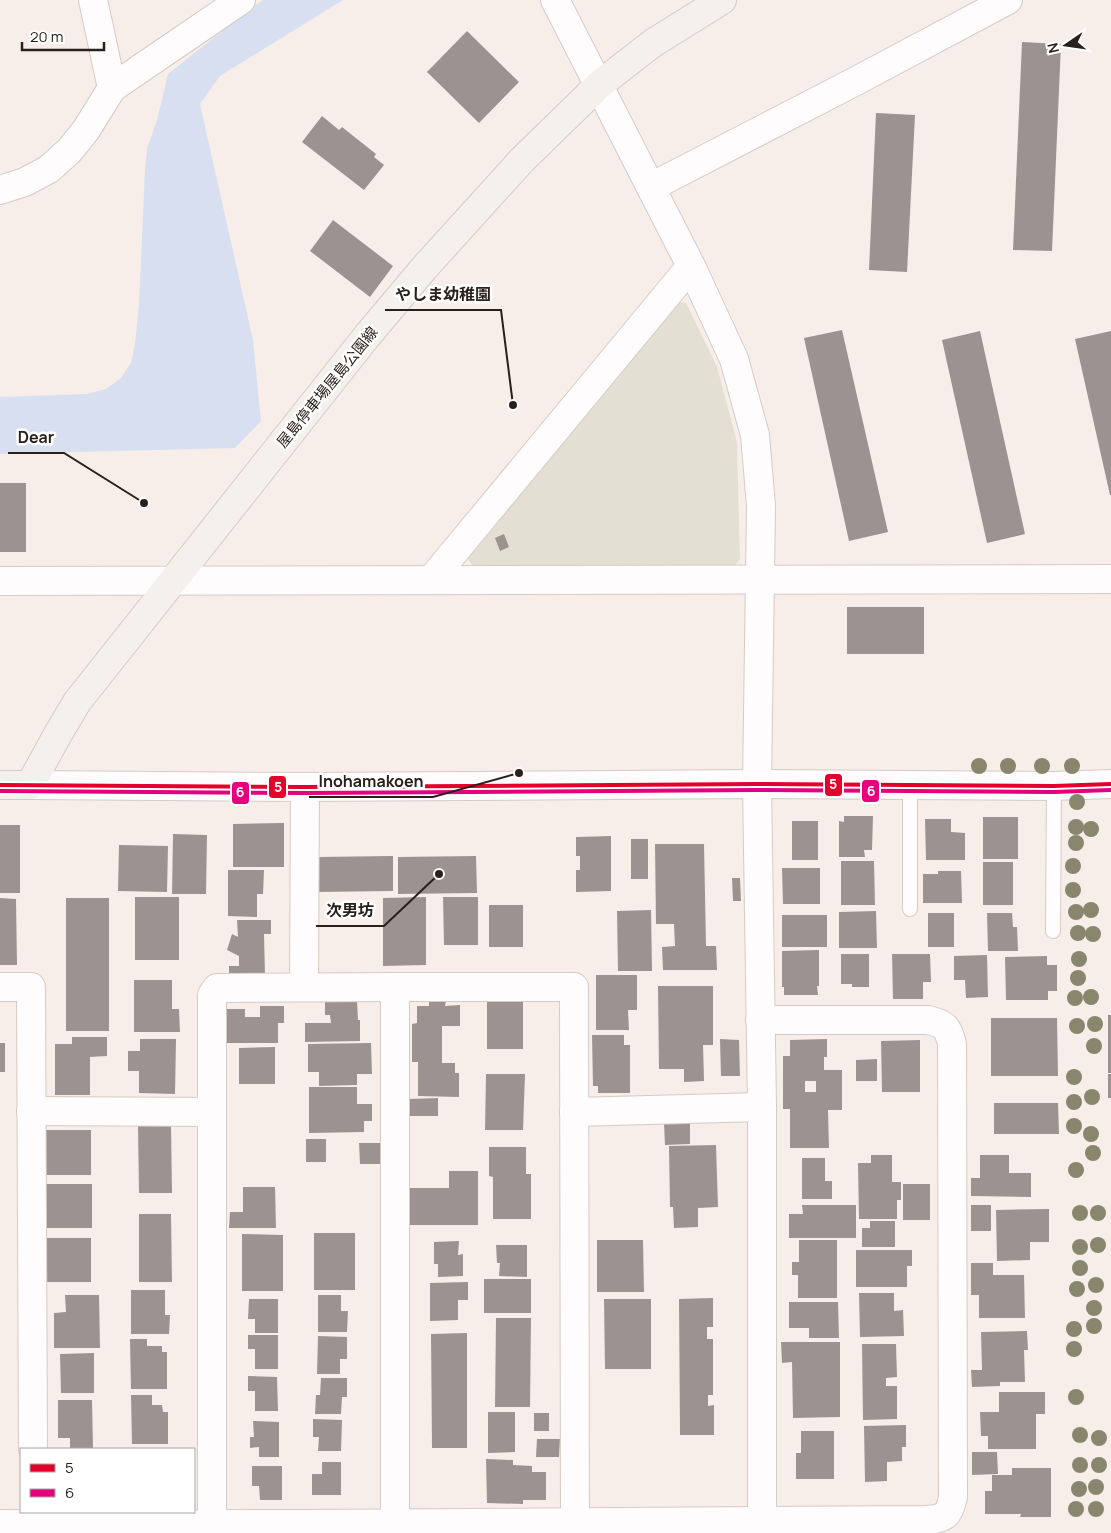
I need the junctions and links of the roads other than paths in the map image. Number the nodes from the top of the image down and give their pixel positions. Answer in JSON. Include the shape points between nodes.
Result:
{"nodes":[{"id":1,"x":93,"y":0,"type":"edge"},
{"id":2,"x":241,"y":0,"type":"edge"},
{"id":3,"x":555,"y":0,"type":"edge"},
{"id":4,"x":722,"y":0,"type":"edge"},
{"id":5,"x":1008,"y":0,"type":"edge"},
{"id":6,"x":599,"y":85,"type":"junction"},
{"id":7,"x":112,"y":88,"type":"junction"},
{"id":8,"x":651,"y":186,"type":"junction"},
{"id":9,"x":0,"y":190,"type":"edge"},
{"id":10,"x":691,"y":266,"type":"junction"},
{"id":11,"x":1111,"y":579,"type":"edge"},
{"id":12,"x":431,"y":580,"type":"junction"},
{"id":13,"x":760,"y":580,"type":"junction"},
{"id":14,"x":0,"y":581,"type":"edge"},
{"id":15,"x":172,"y":581,"type":"junction"},
{"id":16,"x":757,"y":784,"type":"junction"},
{"id":17,"x":910,"y":784,"type":"junction"},
{"id":18,"x":1111,"y":784,"type":"edge"},
{"id":19,"x":0,"y":785,"type":"edge"},
{"id":20,"x":30,"y":785,"type":"junction"},
{"id":21,"x":1054,"y":786,"type":"junction"},
{"id":22,"x":304,"y":787,"type":"junction"},
{"id":23,"x":910,"y":908,"type":"dead end"},
{"id":24,"x":1053,"y":931,"type":"dead end"},
{"id":25,"x":0,"y":987,"type":"edge"},
{"id":26,"x":304,"y":987,"type":"junction"},
{"id":27,"x":395,"y":987,"type":"junction"},
{"id":28,"x":760,"y":1020,"type":"junction"},
{"id":29,"x":762,"y":1107,"type":"junction"},
{"id":30,"x":31,"y":1112,"type":"junction"},
{"id":31,"x":212,"y":1112,"type":"junction"},
{"id":32,"x":574,"y":1112,"type":"junction"},
{"id":33,"x":33,"y":1448,"type":"edge"},
{"id":34,"x":34,"y":1518,"type":"edge"},
{"id":35,"x":575,"y":1522,"type":"junction"},
{"id":36,"x":0,"y":1524,"type":"edge"},
{"id":37,"x":395,"y":1524,"type":"junction"},
{"id":38,"x":212,"y":1525,"type":"junction"},
{"id":39,"x":762,"y":1527,"type":"edge"},
{"id":40,"x":301,"y":1529,"type":"edge"},
{"id":41,"x":426,"y":1529,"type":"edge"}],
"edges":[{"from":1,"to":7,"type":"street"},
{"from":2,"to":7,"type":"street"},
{"from":3,"to":6,"type":"street"},
{"from":4,"to":6,"type":"main road","name":"屋島停車場屋島公園線","via":[[653,42]]},
{"from":5,"to":8,"type":"street"},
{"from":6,"to":8,"type":"street"},
{"from":6,"to":15,"type":"main road","name":"屋島停車場屋島公園線","via":[[522,160],[426,267]]},
{"from":7,"to":9,"type":"street","via":[[70,151],[33,178]]},
{"from":8,"to":10,"type":"street"},
{"from":10,"to":12,"type":"street"},
{"from":10,"to":13,"type":"street","via":[[734,359],[755,435],[761,506]]},
{"from":11,"to":13,"type":"street"},
{"from":12,"to":13,"type":"street"},
{"from":12,"to":15,"type":"street"},
{"from":13,"to":16,"type":"street"},
{"from":14,"to":15,"type":"street"},
{"from":15,"to":20,"type":"main road","name":"屋島停車場屋島公園線","via":[[77,702]]},
{"from":16,"to":17,"type":"street"},
{"from":16,"to":22,"type":"street"},
{"from":16,"to":28,"type":"street"},
{"from":17,"to":21,"type":"street"},
{"from":17,"to":23,"type":"lane"},
{"from":18,"to":21,"type":"street"},
{"from":19,"to":20,"type":"main road"},
{"from":20,"to":22,"type":"street"},
{"from":21,"to":24,"type":"lane"},
{"from":22,"to":26,"type":"street"},
{"from":25,"to":30,"type":"street","via":[[31,987]]},
{"from":26,"to":27,"type":"street"},
{"from":26,"to":31,"type":"street","via":[[217,988],[212,995]]},
{"from":27,"to":32,"type":"street","via":[[574,987]]},
{"from":27,"to":37,"type":"street"},
{"from":28,"to":29,"type":"street"},
{"from":28,"to":39,"type":"street","via":[[928,1020],[945,1026],[952,1044],[951,1508],[946,1516],[938,1519]]},
{"from":29,"to":32,"type":"street"},
{"from":29,"to":39,"type":"street"},
{"from":30,"to":31,"type":"street"},
{"from":30,"to":33,"type":"street"},
{"from":31,"to":38,"type":"street"},
{"from":32,"to":35,"type":"street"},
{"from":34,"to":36,"type":"street"},
{"from":34,"to":38,"type":"street"},
{"from":35,"to":39,"type":"street","via":[[709,1523]]},
{"from":35,"to":41,"type":"street"},
{"from":37,"to":40,"type":"street"},
{"from":37,"to":41,"type":"street"},
{"from":38,"to":40,"type":"street"}]}
